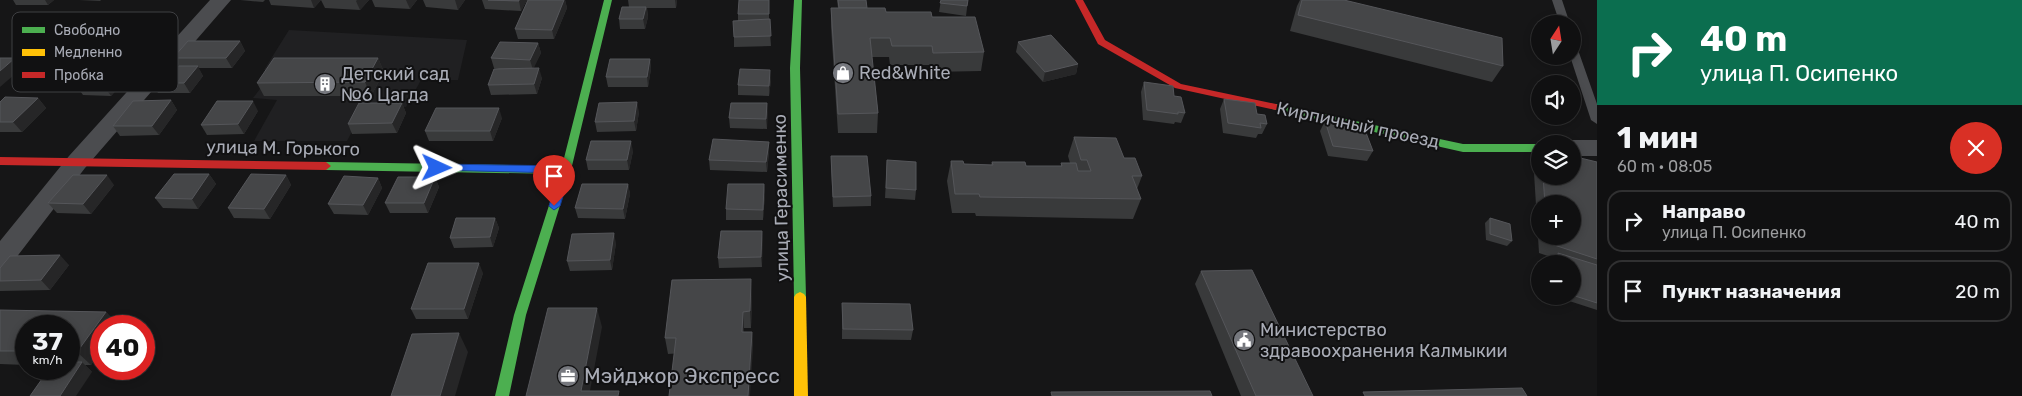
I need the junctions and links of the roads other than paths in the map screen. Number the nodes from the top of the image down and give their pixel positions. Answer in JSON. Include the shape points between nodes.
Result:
{"nodes":[{"id":1,"x":221,"y":0,"type":"edge"},
{"id":2,"x":608,"y":0,"type":"edge"},
{"id":3,"x":798,"y":0,"type":"edge"},
{"id":4,"x":1079,"y":0,"type":"edge"},
{"id":5,"x":1557,"y":0,"type":"edge"},
{"id":6,"x":1562,"y":15,"type":"edge"},
{"id":7,"x":178,"y":48,"type":"edge"},
{"id":8,"x":1578,"y":65,"type":"edge"},
{"id":9,"x":139,"y":92,"type":"edge"},
{"id":10,"x":1597,"y":120,"type":"edge"},
{"id":11,"x":1531,"y":148,"type":"edge"},
{"id":12,"x":1581,"y":148,"type":"edge"},
{"id":13,"x":1597,"y":148,"type":"edge"},
{"id":14,"x":0,"y":161,"type":"edge"},
{"id":15,"x":77,"y":162,"type":"junction"},
{"id":16,"x":566,"y":170,"type":"junction"},
{"id":17,"x":0,"y":260,"type":"edge"},
{"id":18,"x":502,"y":396,"type":"edge"},
{"id":19,"x":801,"y":396,"type":"edge"}],
"edges":[{"from":1,"to":7,"type":"street"},
{"from":2,"to":16,"type":"main road"},
{"from":3,"to":19,"type":"main road","name":"улица Герасименко","via":[[795,68]]},
{"from":4,"to":11,"type":"main road","name":"Кирпичный проезд","via":[[1101,42],[1178,86],[1464,148]]},
{"from":5,"to":6,"type":"lane"},
{"from":8,"to":10,"type":"lane"},
{"from":9,"to":15,"type":"street"},
{"from":12,"to":13,"type":"street"},
{"from":14,"to":15,"type":"main road","name":"улица М. Горького"},
{"from":15,"to":16,"type":"main road","name":"улица М. Горького"},
{"from":15,"to":17,"type":"street"},
{"from":16,"to":18,"type":"main road","via":[[520,315]]}]}
